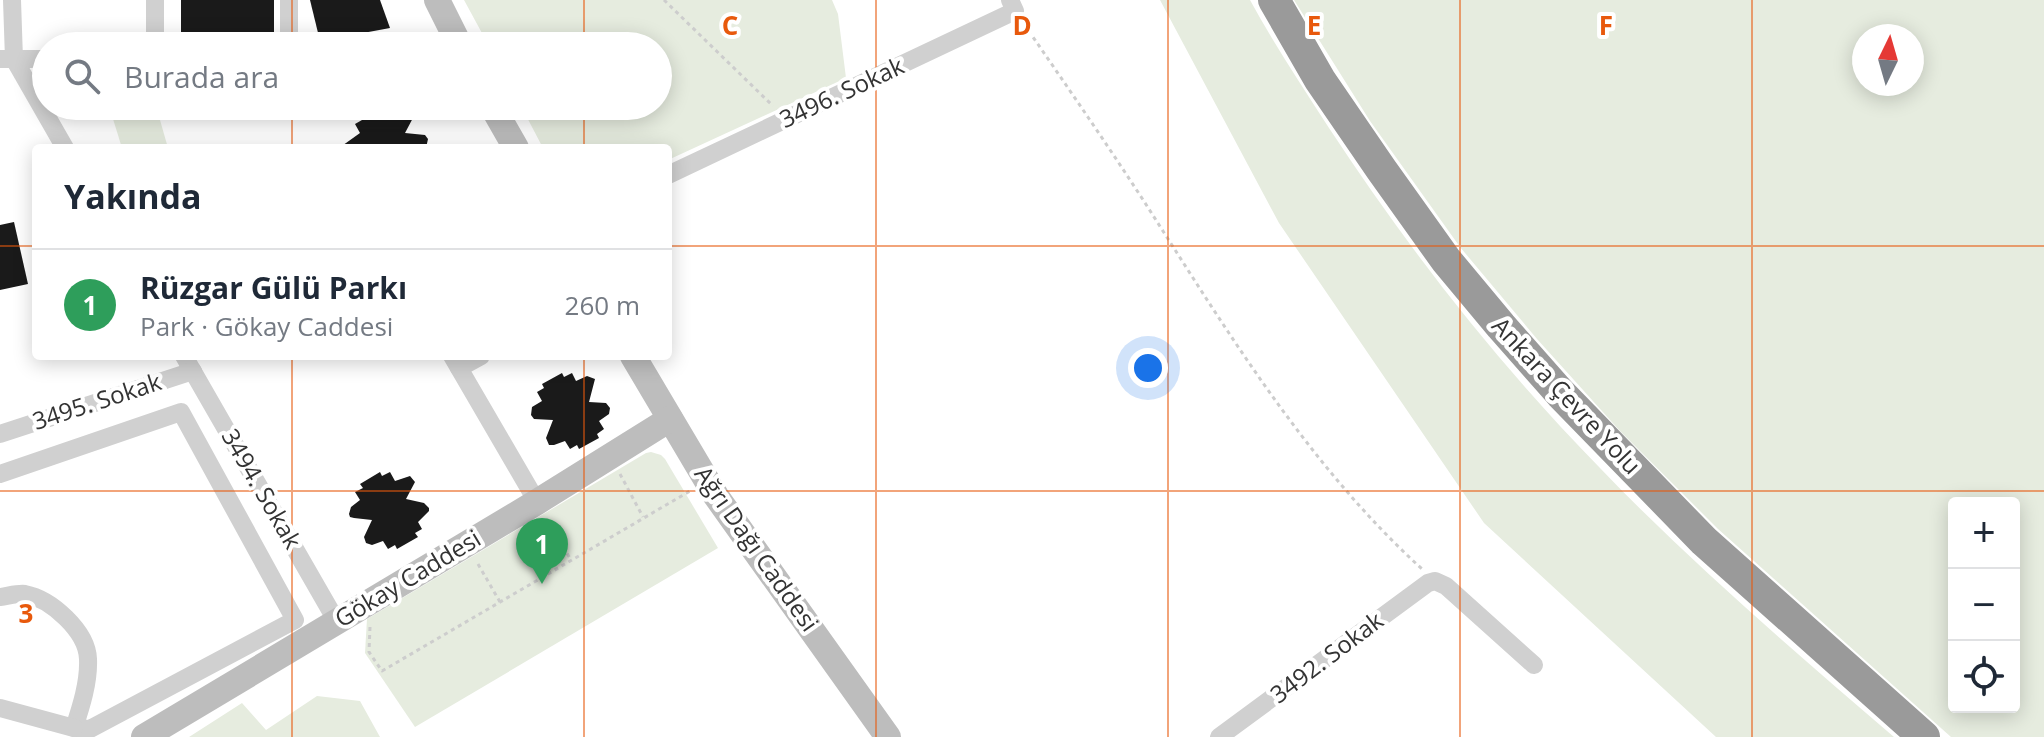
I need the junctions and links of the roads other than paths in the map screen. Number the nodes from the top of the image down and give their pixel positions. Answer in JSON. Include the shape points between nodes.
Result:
{"nodes":[{"id":1,"x":12,"y":0,"type":"edge"},
{"id":2,"x":155,"y":0,"type":"edge"},
{"id":3,"x":289,"y":0,"type":"edge"},
{"id":4,"x":437,"y":0,"type":"edge"},
{"id":5,"x":1274,"y":0,"type":"edge"},
{"id":6,"x":1013,"y":6,"type":"edge"},
{"id":7,"x":155,"y":32,"type":"edge"},
{"id":8,"x":289,"y":32,"type":"edge"},
{"id":9,"x":453,"y":32,"type":"edge"},
{"id":10,"x":7,"y":59,"type":"edge"},
{"id":11,"x":32,"y":59,"type":"edge"},
{"id":12,"x":32,"y":97,"type":"edge"},
{"id":13,"x":47,"y":120,"type":"edge"},
{"id":14,"x":500,"y":120,"type":"edge"},
{"id":15,"x":62,"y":144,"type":"edge"},
{"id":16,"x":514,"y":144,"type":"edge"},
{"id":17,"x":672,"y":173,"type":"edge"},
{"id":18,"x":635,"y":360,"type":"edge"},
{"id":19,"x":456,"y":362,"type":"edge"},
{"id":20,"x":189,"y":364,"type":"edge"},
{"id":21,"x":670,"y":419,"type":"junction"},
{"id":22,"x":0,"y":434,"type":"edge"},
{"id":23,"x":0,"y":474,"type":"edge"},
{"id":24,"x":537,"y":502,"type":"junction"},
{"id":25,"x":0,"y":597,"type":"edge"},
{"id":26,"x":337,"y":622,"type":"junction"},
{"id":27,"x":1534,"y":665,"type":"dead end"},
{"id":28,"x":0,"y":708,"type":"edge"},
{"id":29,"x":74,"y":728,"type":"junction"},
{"id":30,"x":1231,"y":734,"type":"edge"},
{"id":31,"x":144,"y":737,"type":"edge"},
{"id":32,"x":888,"y":737,"type":"edge"},
{"id":33,"x":1924,"y":737,"type":"edge"}],
"edges":[{"from":1,"to":10,"type":"street"},
{"from":2,"to":7,"type":"street"},
{"from":3,"to":8,"type":"street"},
{"from":4,"to":9,"type":"main road"},
{"from":5,"to":33,"type":"highway","name":"Ankara Çevre Yolu","via":[[1381,169],[1446,260],[1511,337],[1704,541]]},
{"from":6,"to":17,"type":"street","name":"3496. Sokak"},
{"from":10,"to":11,"type":"street"},
{"from":10,"to":12,"type":"street"},
{"from":13,"to":15,"type":"street"},
{"from":14,"to":16,"type":"main road"},
{"from":18,"to":21,"type":"main road","name":"Ağrı Dağı Caddesi"},
{"from":19,"to":24,"type":"street"},
{"from":20,"to":22,"type":"street","name":"3495. Sokak"},
{"from":20,"to":26,"type":"street","name":"3494. Sokak"},
{"from":21,"to":24,"type":"main road","name":"Gökay Caddesi"},
{"from":21,"to":32,"type":"main road","name":"Ağrı Dağı Caddesi","via":[[707,481]]},
{"from":23,"to":29,"type":"street","via":[[181,412],[295,620],[90,729]]},
{"from":24,"to":26,"type":"main road","name":"Gökay Caddesi"},
{"from":25,"to":29,"type":"street","via":[[23,593],[51,604],[79,632],[88,657]]},
{"from":26,"to":31,"type":"main road","name":"Gökay Caddesi"},
{"from":27,"to":30,"type":"street","name":"3492. Sokak","via":[[1435,581]]},
{"from":28,"to":29,"type":"street"}]}
